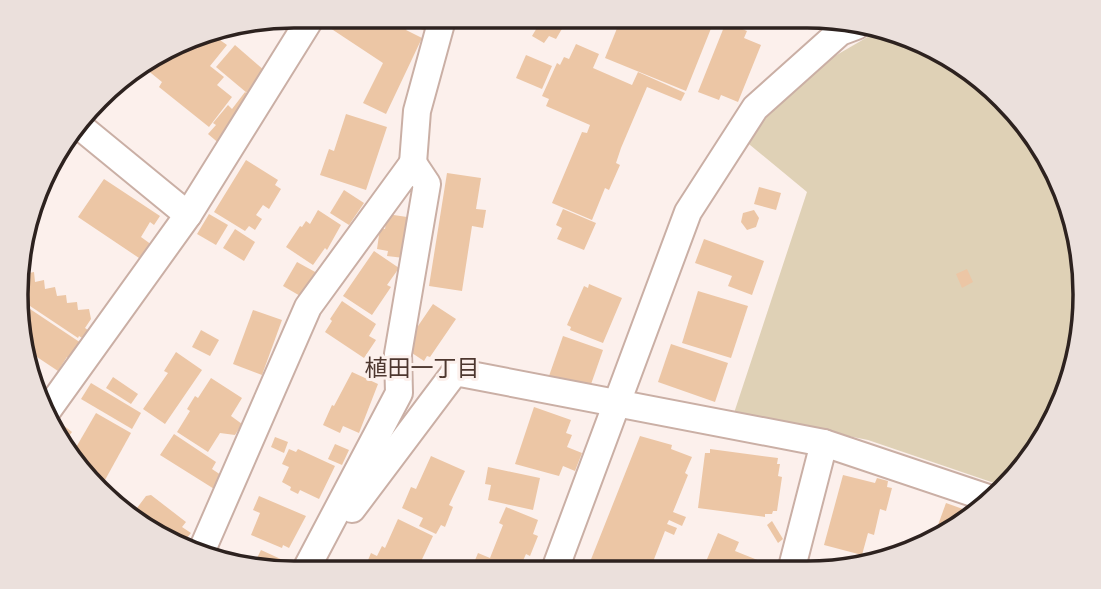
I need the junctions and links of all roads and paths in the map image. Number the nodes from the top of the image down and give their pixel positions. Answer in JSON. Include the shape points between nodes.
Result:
{"nodes":[{"id":1,"x":305,"y":28,"type":"edge"},
{"id":2,"x":440,"y":28,"type":"edge"},
{"id":3,"x":844,"y":31,"type":"edge"},
{"id":4,"x":85,"y":130,"type":"edge"},
{"id":5,"x":413,"y":163,"type":"junction"},
{"id":6,"x":188,"y":215,"type":"junction"},
{"id":7,"x":617,"y":404,"type":"junction"},
{"id":8,"x":52,"y":405,"type":"edge"},
{"id":9,"x":824,"y":443,"type":"junction"},
{"id":10,"x":981,"y":496,"type":"edge"},
{"id":11,"x":204,"y":545,"type":"edge"},
{"id":12,"x":311,"y":561,"type":"edge"},
{"id":13,"x":314,"y":561,"type":"edge"},
{"id":14,"x":558,"y":561,"type":"edge"},
{"id":15,"x":794,"y":561,"type":"edge"}],
"edges":[{"from":1,"to":6,"type":"street"},
{"from":2,"to":5,"type":"street","via":[[417,111]]},
{"from":3,"to":7,"type":"street","via":[[755,108],[688,212]]},
{"from":4,"to":6,"type":"street"},
{"from":5,"to":11,"type":"street","via":[[308,307]]},
{"from":5,"to":12,"type":"street","via":[[427,184],[398,355],[399,393]]},
{"from":6,"to":8,"type":"street"},
{"from":7,"to":9,"type":"street"},
{"from":7,"to":13,"type":"street","via":[[455,372]]},
{"from":7,"to":14,"type":"street"},
{"from":9,"to":10,"type":"street"},
{"from":9,"to":15,"type":"street"}]}
